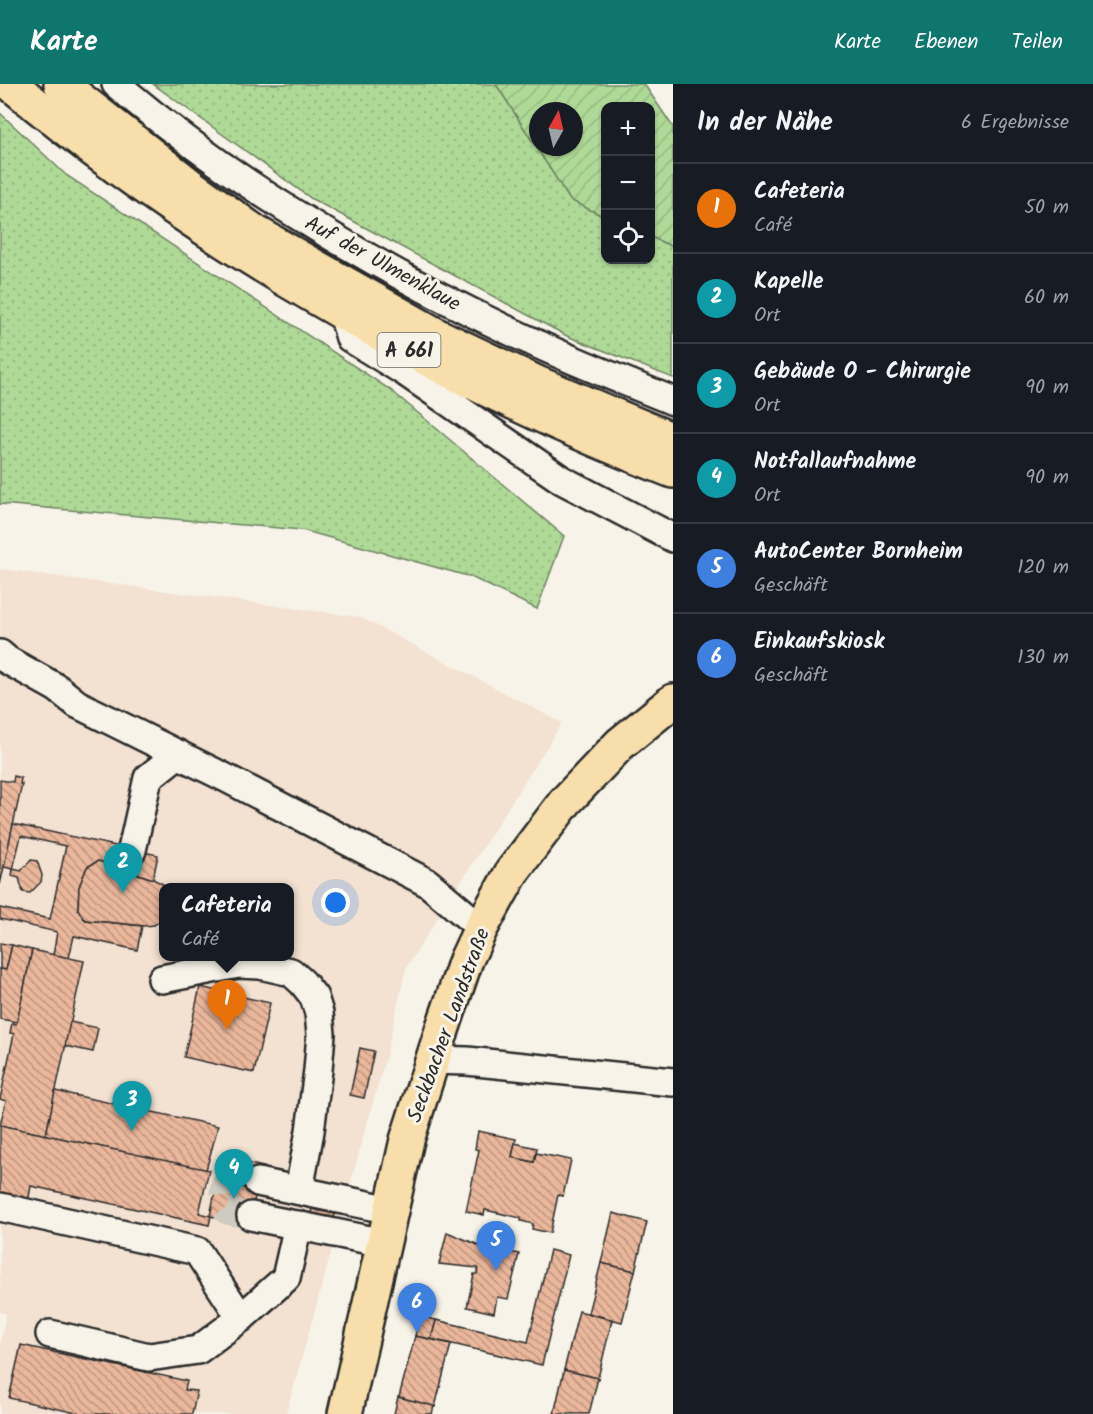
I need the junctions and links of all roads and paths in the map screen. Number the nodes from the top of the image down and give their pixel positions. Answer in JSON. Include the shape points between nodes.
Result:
{"nodes":[{"id":1,"x":11,"y":84,"type":"edge"},
{"id":2,"x":61,"y":84,"type":"edge"},
{"id":3,"x":116,"y":84,"type":"edge"},
{"id":4,"x":343,"y":314,"type":"junction"},
{"id":5,"x":673,"y":401,"type":"edge"},
{"id":6,"x":673,"y":440,"type":"edge"},
{"id":7,"x":673,"y":471,"type":"edge"},
{"id":8,"x":673,"y":538,"type":"edge"},
{"id":9,"x":0,"y":654,"type":"edge"},
{"id":10,"x":673,"y":701,"type":"edge"},
{"id":11,"x":178,"y":754,"type":"junction"},
{"id":12,"x":132,"y":850,"type":"dead end"},
{"id":13,"x":481,"y":928,"type":"junction"},
{"id":14,"x":162,"y":979,"type":"dead end"},
{"id":15,"x":432,"y":1060,"type":"junction"},
{"id":16,"x":673,"y":1082,"type":"edge"},
{"id":17,"x":258,"y":1182,"type":"tunnel mouth"},
{"id":18,"x":299,"y":1190,"type":"junction"},
{"id":19,"x":0,"y":1207,"type":"edge"},
{"id":20,"x":391,"y":1210,"type":"junction"},
{"id":21,"x":251,"y":1216,"type":"tunnel mouth"},
{"id":22,"x":298,"y":1225,"type":"junction"},
{"id":23,"x":384,"y":1243,"type":"junction"},
{"id":24,"x":242,"y":1318,"type":"junction"},
{"id":25,"x":50,"y":1334,"type":"dead end"},
{"id":26,"x":345,"y":1414,"type":"edge"}],
"edges":[{"from":1,"to":4,"type":"main road","number":"A 661","via":[[160,200],[239,253]]},
{"from":2,"to":6,"type":"main road","number":"A 661","via":[[192,187],[316,267],[440,337]]},
{"from":3,"to":5,"type":"street","name":"Auf der Ulmenklaue","via":[[225,167],[376,261],[537,344]]},
{"from":4,"to":7,"type":"main road","number":"A 661","via":[[547,418]]},
{"from":4,"to":8,"type":"street","via":[[350,338],[562,480]]},
{"from":9,"to":11,"type":"street","via":[[77,704]]},
{"from":10,"to":13,"type":"main road","name":"Seckbacher Landstraße","via":[[620,744],[565,801],[512,872]]},
{"from":11,"to":12,"type":"street","via":[[148,778]]},
{"from":11,"to":13,"type":"street","via":[[428,884]]},
{"from":13,"to":15,"type":"main road","name":"Seckbacher Landstraße"},
{"from":14,"to":18,"type":"street","via":[[238,964],[260,964],[291,972],[314,997],[321,1034]]},
{"from":15,"to":16,"type":"street"},
{"from":15,"to":20,"type":"main road","name":"Seckbacher Landstraße","via":[[407,1140]]},
{"from":17,"to":18,"type":"street"},
{"from":18,"to":20,"type":"street"},
{"from":19,"to":24,"type":"street","via":[[197,1251]]},
{"from":20,"to":23,"type":"main road","name":"Seckbacher Landstraße"},
{"from":21,"to":22,"type":"street"},
{"from":22,"to":23,"type":"street"},
{"from":22,"to":24,"type":"street","via":[[286,1278]]},
{"from":23,"to":26,"type":"main road","name":"Seckbacher Landstraße"},
{"from":24,"to":25,"type":"street","via":[[198,1350],[148,1357]]}]}
